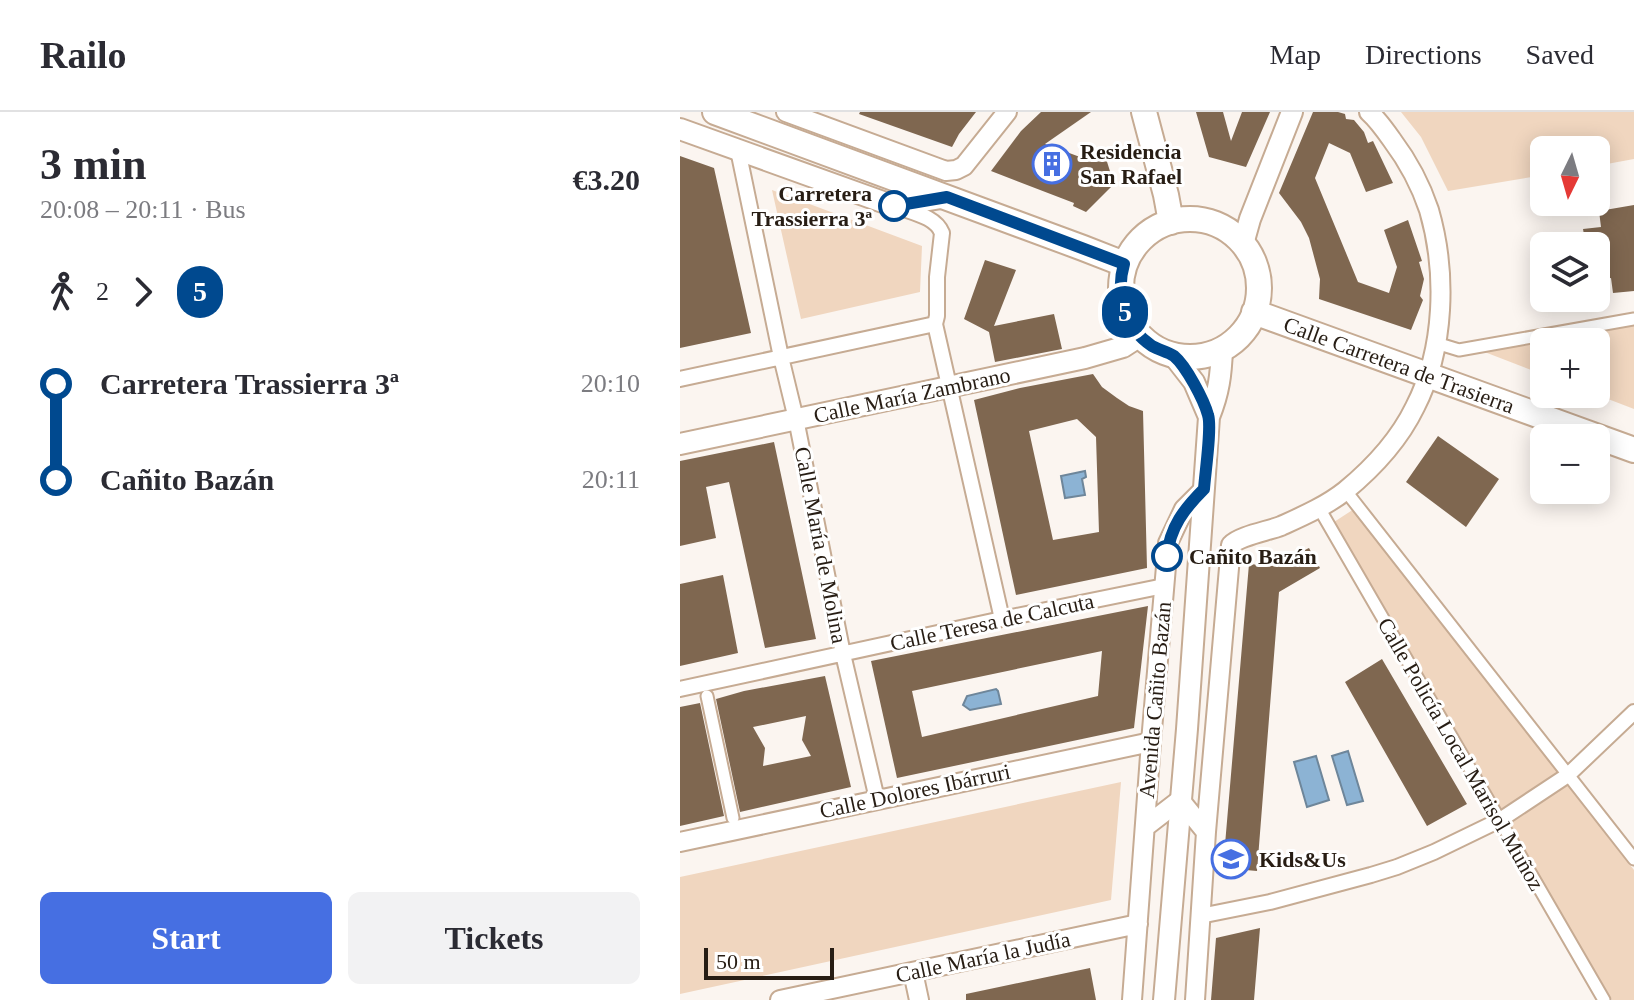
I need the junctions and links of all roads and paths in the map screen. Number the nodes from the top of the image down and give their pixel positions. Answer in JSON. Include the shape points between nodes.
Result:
{"nodes":[{"id":1,"x":715,"y":112,"type":"edge"},
{"id":2,"x":786,"y":112,"type":"edge"},
{"id":3,"x":1007,"y":112,"type":"edge"},
{"id":4,"x":1144,"y":112,"type":"edge"},
{"id":5,"x":1292,"y":112,"type":"edge"},
{"id":6,"x":1369,"y":112,"type":"edge"},
{"id":7,"x":680,"y":129,"type":"edge"},
{"id":8,"x":876,"y":145,"type":"junction"},
{"id":9,"x":738,"y":150,"type":"junction"},
{"id":10,"x":921,"y":188,"type":"junction"},
{"id":11,"x":947,"y":197,"type":"junction"},
{"id":12,"x":894,"y":206,"type":"junction"},
{"id":13,"x":1171,"y":222,"type":"junction"},
{"id":14,"x":1243,"y":244,"type":"junction"},
{"id":15,"x":1124,"y":264,"type":"junction"},
{"id":16,"x":1254,"y":312,"type":"junction"},
{"id":17,"x":1634,"y":319,"type":"edge"},
{"id":18,"x":935,"y":324,"type":"junction"},
{"id":19,"x":1140,"y":336,"type":"junction"},
{"id":20,"x":1436,"y":343,"type":"junction"},
{"id":21,"x":1222,"y":349,"type":"junction"},
{"id":22,"x":1173,"y":355,"type":"junction"},
{"id":23,"x":781,"y":357,"type":"junction"},
{"id":24,"x":1428,"y":375,"type":"junction"},
{"id":25,"x":680,"y":379,"type":"edge"},
{"id":26,"x":950,"y":388,"type":"junction"},
{"id":27,"x":1209,"y":417,"type":"junction"},
{"id":28,"x":796,"y":419,"type":"junction"},
{"id":29,"x":680,"y":444,"type":"edge"},
{"id":30,"x":1634,"y":450,"type":"edge"},
{"id":31,"x":1204,"y":489,"type":"junction"},
{"id":32,"x":1345,"y":490,"type":"junction"},
{"id":33,"x":1319,"y":508,"type":"junction"},
{"id":34,"x":1164,"y":586,"type":"junction"},
{"id":35,"x":1002,"y":619,"type":"junction"},
{"id":36,"x":843,"y":654,"type":"junction"},
{"id":37,"x":680,"y":689,"type":"edge"},
{"id":38,"x":707,"y":696,"type":"dead end"},
{"id":39,"x":1634,"y":712,"type":"edge"},
{"id":40,"x":1151,"y":742,"type":"junction"},
{"id":41,"x":1568,"y":775,"type":"junction"},
{"id":42,"x":877,"y":799,"type":"junction"},
{"id":43,"x":1180,"y":800,"type":"junction"},
{"id":44,"x":733,"y":818,"type":"dead end"},
{"id":45,"x":1500,"y":820,"type":"junction"},
{"id":46,"x":1145,"y":827,"type":"junction"},
{"id":47,"x":1206,"y":832,"type":"junction"},
{"id":48,"x":680,"y":842,"type":"edge"},
{"id":49,"x":1634,"y":859,"type":"edge"},
{"id":50,"x":1200,"y":916,"type":"junction"},
{"id":51,"x":1138,"y":924,"type":"junction"},
{"id":52,"x":913,"y":972,"type":"junction"},
{"id":53,"x":780,"y":1000,"type":"edge"},
{"id":54,"x":919,"y":1000,"type":"edge"},
{"id":55,"x":1132,"y":1000,"type":"edge"},
{"id":56,"x":1164,"y":1000,"type":"edge"},
{"id":57,"x":1195,"y":1000,"type":"edge"},
{"id":58,"x":1604,"y":1000,"type":"edge"}],
"edges":[{"from":1,"to":10,"type":"main road"},
{"from":2,"to":8,"type":"street"},
{"from":3,"to":8,"type":"street","via":[[956,170]]},
{"from":4,"to":13,"type":"main road"},
{"from":5,"to":14,"type":"main road"},
{"from":6,"to":20,"type":"street","via":[[1401,153],[1428,209],[1438,253]]},
{"from":7,"to":9,"type":"main road"},
{"from":8,"to":10,"type":"street"},
{"from":9,"to":12,"type":"main road"},
{"from":9,"to":23,"type":"street","name":"Calle María de Molina"},
{"from":10,"to":11,"type":"main road"},
{"from":11,"to":12,"type":"main road"},
{"from":11,"to":15,"type":"main road"},
{"from":12,"to":18,"type":"street","via":[[940,227]]},
{"from":13,"to":14,"type":"main road","via":[[1194,219],[1216,224]]},
{"from":13,"to":15,"type":"main road","via":[[1145,235]]},
{"from":14,"to":16,"type":"main road","via":[[1258,277]]},
{"from":15,"to":19,"type":"main road","via":[[1123,306]]},
{"from":16,"to":21,"type":"main road"},
{"from":16,"to":24,"type":"main road","name":"Calle Carretera de Trasierra"},
{"from":17,"to":20,"type":"street","via":[[1459,350]]},
{"from":18,"to":23,"type":"street"},
{"from":18,"to":26,"type":"street"},
{"from":19,"to":22,"type":"main road"},
{"from":19,"to":26,"type":"main road","name":"Calle María Zambrano","via":[[1085,358]]},
{"from":20,"to":24,"type":"street"},
{"from":21,"to":22,"type":"main road","via":[[1198,356]]},
{"from":21,"to":27,"type":"main road","name":"Avenida Cañito Bazán","via":[[1221,381]]},
{"from":22,"to":27,"type":"main road","name":"Avenida Cañito Bazán","via":[[1194,382]]},
{"from":23,"to":25,"type":"street"},
{"from":23,"to":28,"type":"street","name":"Calle María de Molina"},
{"from":24,"to":30,"type":"main road","name":"Calle Carretera de Trasierra"},
{"from":24,"to":32,"type":"street","via":[[1401,432]]},
{"from":26,"to":28,"type":"main road","name":"Calle María Zambrano"},
{"from":26,"to":35,"type":"street"},
{"from":27,"to":31,"type":"main road","name":"Avenida Cañito Bazán"},
{"from":28,"to":29,"type":"main road","name":"Calle María Zambrano"},
{"from":28,"to":36,"type":"street","name":"Calle María de Molina"},
{"from":31,"to":34,"type":"street","name":"Avenida Cañito Bazán","via":[[1184,509],[1168,543]]},
{"from":31,"to":43,"type":"main road","name":"Avenida Cañito Bazán"},
{"from":32,"to":33,"type":"street"},
{"from":32,"to":41,"type":"street"},
{"from":33,"to":45,"type":"street","name":"Calle Policía Local Marisol Muñoz"},
{"from":33,"to":47,"type":"street","via":[[1237,539],[1230,550]]},
{"from":34,"to":35,"type":"street","name":"Calle Teresa de Calcuta"},
{"from":34,"to":40,"type":"street","name":"Avenida Cañito Bazán"},
{"from":35,"to":36,"type":"street","name":"Calle Teresa de Calcuta"},
{"from":36,"to":37,"type":"street","name":"Calle Teresa de Calcuta"},
{"from":36,"to":42,"type":"street","name":"Calle María de Molina"},
{"from":38,"to":44,"type":"street"},
{"from":39,"to":41,"type":"street"},
{"from":40,"to":42,"type":"street","name":"Calle Dolores Ibárruri"},
{"from":40,"to":46,"type":"street","name":"Avenida Cañito Bazán"},
{"from":41,"to":45,"type":"street"},
{"from":41,"to":49,"type":"street"},
{"from":42,"to":48,"type":"street","name":"Calle Dolores Ibárruri"},
{"from":43,"to":46,"type":"street","name":"Avenida Cañito Bazán"},
{"from":43,"to":47,"type":"street","name":"Avenida Cañito Bazán"},
{"from":43,"to":56,"type":"main road","name":"Avenida Cañito Bazán"},
{"from":45,"to":50,"type":"street","via":[[1397,867]]},
{"from":45,"to":58,"type":"street","name":"Calle Policía Local Marisol Muñoz"},
{"from":46,"to":51,"type":"street","name":"Avenida Cañito Bazán"},
{"from":47,"to":50,"type":"street"},
{"from":50,"to":57,"type":"street"},
{"from":51,"to":52,"type":"street","name":"Calle María la Judía"},
{"from":51,"to":55,"type":"street","name":"Avenida Cañito Bazán"},
{"from":52,"to":53,"type":"street","name":"Calle María la Judía"},
{"from":52,"to":54,"type":"street"}]}
